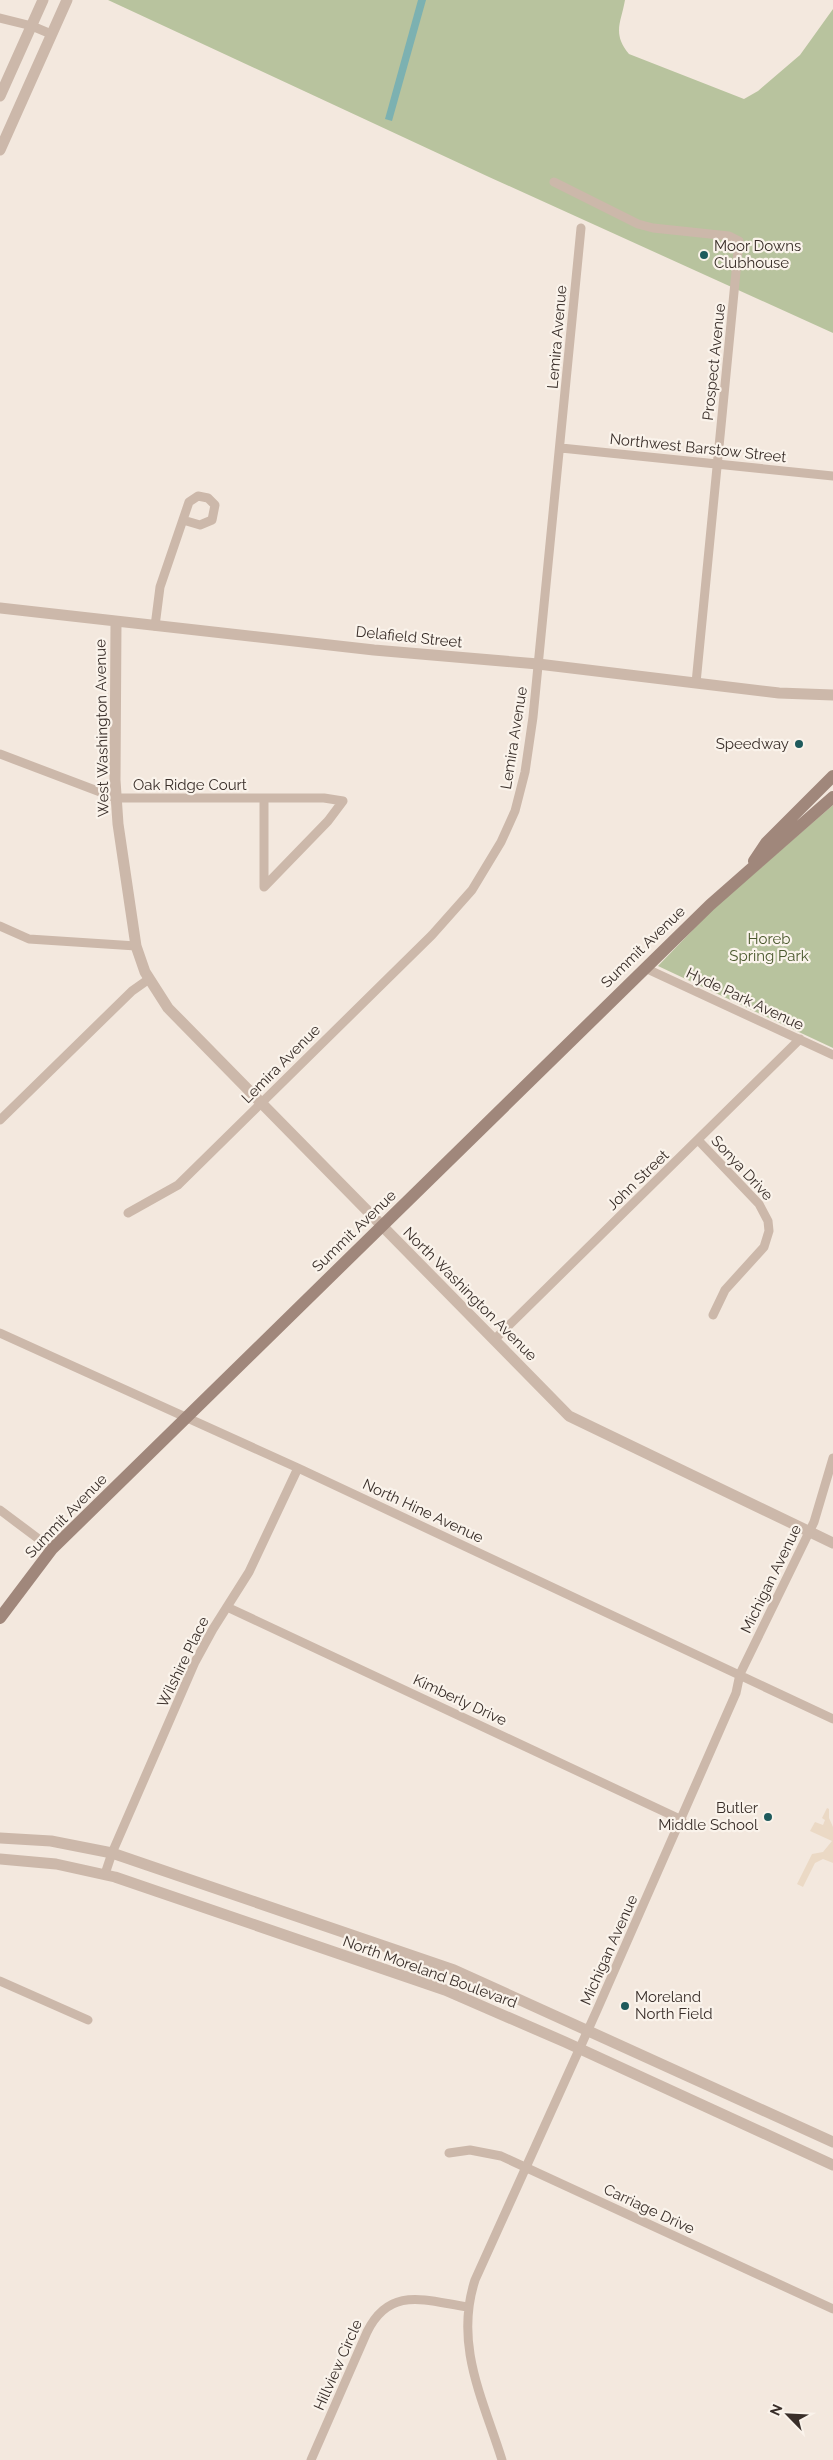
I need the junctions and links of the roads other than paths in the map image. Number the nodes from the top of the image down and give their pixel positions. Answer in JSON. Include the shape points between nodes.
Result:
{"nodes":[{"id":1,"x":43,"y":0,"type":"edge"},
{"id":2,"x":67,"y":0,"type":"edge"},
{"id":3,"x":0,"y":18,"type":"edge"},
{"id":4,"x":32,"y":26,"type":"junction"},
{"id":5,"x":51,"y":34,"type":"junction"},
{"id":6,"x":0,"y":96,"type":"edge"},
{"id":7,"x":1,"y":147,"type":"edge"},
{"id":8,"x":554,"y":182,"type":"dead end"},
{"id":9,"x":581,"y":228,"type":"dead end"},
{"id":10,"x":561,"y":448,"type":"junction"},
{"id":11,"x":718,"y":464,"type":"junction"},
{"id":12,"x":833,"y":476,"type":"edge"},
{"id":13,"x":183,"y":520,"type":"dead end"},
{"id":14,"x":0,"y":608,"type":"edge"},
{"id":15,"x":116,"y":622,"type":"junction"},
{"id":16,"x":155,"y":626,"type":"junction"},
{"id":17,"x":538,"y":664,"type":"junction"},
{"id":18,"x":696,"y":683,"type":"junction"},
{"id":19,"x":815,"y":695,"type":"junction"},
{"id":20,"x":833,"y":695,"type":"edge"},
{"id":21,"x":833,"y":703,"type":"edge"},
{"id":22,"x":0,"y":754,"type":"edge"},
{"id":23,"x":833,"y":776,"type":"edge"},
{"id":24,"x":833,"y":797,"type":"edge"},
{"id":25,"x":116,"y":798,"type":"junction"},
{"id":26,"x":264,"y":798,"type":"junction"},
{"id":27,"x":742,"y":877,"type":"junction"},
{"id":28,"x":0,"y":926,"type":"edge"},
{"id":29,"x":136,"y":946,"type":"junction"},
{"id":30,"x":645,"y":968,"type":"junction"},
{"id":31,"x":149,"y":980,"type":"junction"},
{"id":32,"x":800,"y":1039,"type":"junction"},
{"id":33,"x":833,"y":1055,"type":"edge"},
{"id":34,"x":261,"y":1103,"type":"junction"},
{"id":35,"x":0,"y":1120,"type":"edge"},
{"id":36,"x":698,"y":1140,"type":"junction"},
{"id":37,"x":128,"y":1213,"type":"dead end"},
{"id":38,"x":382,"y":1226,"type":"junction"},
{"id":39,"x":713,"y":1315,"type":"dead end"},
{"id":40,"x":0,"y":1333,"type":"edge"},
{"id":41,"x":494,"y":1340,"type":"junction"},
{"id":42,"x":186,"y":1418,"type":"junction"},
{"id":43,"x":833,"y":1458,"type":"edge"},
{"id":44,"x":298,"y":1468,"type":"junction"},
{"id":45,"x":0,"y":1510,"type":"edge"},
{"id":46,"x":809,"y":1532,"type":"junction"},
{"id":47,"x":833,"y":1544,"type":"edge"},
{"id":48,"x":52,"y":1549,"type":"junction"},
{"id":49,"x":227,"y":1607,"type":"junction"},
{"id":50,"x":0,"y":1618,"type":"edge"},
{"id":51,"x":740,"y":1674,"type":"junction"},
{"id":52,"x":833,"y":1719,"type":"edge"},
{"id":53,"x":682,"y":1820,"type":"junction"},
{"id":54,"x":0,"y":1838,"type":"edge"},
{"id":55,"x":112,"y":1854,"type":"junction"},
{"id":56,"x":0,"y":1859,"type":"edge"},
{"id":57,"x":105,"y":1874,"type":"junction"},
{"id":58,"x":0,"y":1981,"type":"edge"},
{"id":59,"x":535,"y":2006,"type":"junction"},
{"id":60,"x":88,"y":2020,"type":"dead end"},
{"id":61,"x":526,"y":2024,"type":"junction"},
{"id":62,"x":588,"y":2031,"type":"junction"},
{"id":63,"x":580,"y":2048,"type":"junction"},
{"id":64,"x":648,"y":2058,"type":"junction"},
{"id":65,"x":640,"y":2076,"type":"junction"},
{"id":66,"x":833,"y":2142,"type":"edge"},
{"id":67,"x":449,"y":2153,"type":"dead end"},
{"id":68,"x":833,"y":2165,"type":"edge"},
{"id":69,"x":526,"y":2168,"type":"junction"},
{"id":70,"x":468,"y":2307,"type":"junction"},
{"id":71,"x":833,"y":2309,"type":"edge"},
{"id":72,"x":311,"y":2460,"type":"edge"},
{"id":73,"x":502,"y":2460,"type":"edge"}],
"edges":[{"from":1,"to":4,"type":"street"},
{"from":2,"to":5,"type":"street"},
{"from":3,"to":4,"type":"street"},
{"from":4,"to":5,"type":"street"},
{"from":4,"to":6,"type":"street"},
{"from":5,"to":7,"type":"street"},
{"from":8,"to":11,"type":"street","name":"Prospect Avenue","via":[[638,224],[729,236],[739,241]]},
{"from":9,"to":10,"type":"street","name":"Lemira Avenue"},
{"from":10,"to":11,"type":"street","name":"Northwest Barstow Street"},
{"from":10,"to":17,"type":"street","name":"Lemira Avenue"},
{"from":11,"to":12,"type":"street","name":"Northwest Barstow Street"},
{"from":11,"to":18,"type":"street","name":"Prospect Avenue"},
{"from":13,"to":16,"type":"street","via":[[160,587]]},
{"from":14,"to":15,"type":"street","name":"Delafield Street"},
{"from":15,"to":16,"type":"street","name":"Delafield Street"},
{"from":15,"to":25,"type":"street","name":"West Washington Avenue"},
{"from":16,"to":17,"type":"street","name":"Delafield Street"},
{"from":17,"to":18,"type":"street","name":"Delafield Street"},
{"from":17,"to":34,"type":"street","name":"Lemira Avenue","via":[[522,788],[515,811],[488,866],[448,918]]},
{"from":18,"to":19,"type":"street","name":"Delafield Street"},
{"from":19,"to":20,"type":"street","name":"Delafield Street"},
{"from":19,"to":21,"type":"street","name":"Delafield Street"},
{"from":22,"to":25,"type":"street"},
{"from":23,"to":27,"type":"main road","name":"Summit Avenue","via":[[766,843]]},
{"from":24,"to":27,"type":"main road","name":"Summit Avenue"},
{"from":25,"to":26,"type":"street","name":"Oak Ridge Court"},
{"from":25,"to":29,"type":"street","name":"West Washington Avenue"},
{"from":26,"to":26,"type":"street","name":"Oak Ridge Court","via":[[343,801],[264,887]]},
{"from":27,"to":30,"type":"main road","name":"Summit Avenue"},
{"from":28,"to":29,"type":"street","via":[[29,939]]},
{"from":29,"to":31,"type":"street","name":"West Washington Avenue"},
{"from":30,"to":32,"type":"street","name":"Hyde Park Avenue"},
{"from":30,"to":38,"type":"main road","name":"Summit Avenue"},
{"from":31,"to":34,"type":"street","name":"North Washington Avenue","via":[[168,1008]]},
{"from":31,"to":35,"type":"street","via":[[132,991]]},
{"from":32,"to":33,"type":"street","name":"Hyde Park Avenue"},
{"from":32,"to":36,"type":"street","name":"John Street"},
{"from":34,"to":37,"type":"street","name":"Lemira Avenue","via":[[178,1185]]},
{"from":34,"to":38,"type":"street","name":"North Washington Avenue"},
{"from":36,"to":39,"type":"street","name":"Sonya Drive","via":[[759,1204],[768,1221],[769,1231],[764,1247],[725,1290]]},
{"from":36,"to":41,"type":"street","name":"John Street"},
{"from":38,"to":41,"type":"street","name":"North Washington Avenue"},
{"from":38,"to":42,"type":"main road","name":"Summit Avenue"},
{"from":40,"to":42,"type":"street","name":"North Hine Avenue"},
{"from":41,"to":46,"type":"street","name":"North Washington Avenue","via":[[574,1419]]},
{"from":42,"to":44,"type":"street","name":"North Hine Avenue"},
{"from":42,"to":48,"type":"main road","name":"Summit Avenue"},
{"from":43,"to":46,"type":"street","name":"Michigan Avenue"},
{"from":44,"to":49,"type":"street","name":"Wilshire Place","via":[[249,1572]]},
{"from":44,"to":51,"type":"street","name":"North Hine Avenue"},
{"from":45,"to":48,"type":"street"},
{"from":46,"to":47,"type":"street","name":"North Washington Avenue"},
{"from":46,"to":51,"type":"street","name":"Michigan Avenue"},
{"from":48,"to":50,"type":"main road","name":"Summit Avenue"},
{"from":49,"to":53,"type":"street","name":"Kimberly Drive"},
{"from":49,"to":55,"type":"street","name":"Wilshire Place","via":[[195,1662]]},
{"from":51,"to":52,"type":"street","name":"North Hine Avenue"},
{"from":51,"to":53,"type":"street","name":"Michigan Avenue","via":[[736,1693]]},
{"from":53,"to":62,"type":"street","name":"Michigan Avenue"},
{"from":54,"to":55,"type":"street","name":"North Moreland Boulevard","via":[[51,1841]]},
{"from":55,"to":57,"type":"street","name":"Wilshire Place"},
{"from":55,"to":59,"type":"street","name":"North Moreland Boulevard","via":[[454,1970]]},
{"from":56,"to":57,"type":"street","name":"North Moreland Boulevard","via":[[56,1864]]},
{"from":57,"to":61,"type":"street","name":"North Moreland Boulevard","via":[[445,1990]]},
{"from":58,"to":60,"type":"street"},
{"from":59,"to":61,"type":"street"},
{"from":59,"to":62,"type":"street","name":"North Moreland Boulevard"},
{"from":61,"to":63,"type":"street","name":"North Moreland Boulevard"},
{"from":62,"to":63,"type":"street","name":"Michigan Avenue"},
{"from":62,"to":64,"type":"street","name":"North Moreland Boulevard"},
{"from":63,"to":65,"type":"street","name":"North Moreland Boulevard"},
{"from":63,"to":69,"type":"street","name":"Michigan Avenue"},
{"from":64,"to":65,"type":"street"},
{"from":64,"to":66,"type":"street","name":"North Moreland Boulevard"},
{"from":65,"to":68,"type":"street","name":"North Moreland Boulevard"},
{"from":67,"to":69,"type":"street","name":"Carriage Drive","via":[[470,2150],[490,2153]]},
{"from":69,"to":70,"type":"street","name":"Michigan Avenue","via":[[475,2280]]},
{"from":69,"to":71,"type":"street","name":"Carriage Drive"},
{"from":70,"to":72,"type":"street","name":"Hillview Circle","via":[[400,2300],[378,2313]]},
{"from":70,"to":73,"type":"street","name":"Michigan Avenue","via":[[468,2351]]}]}
